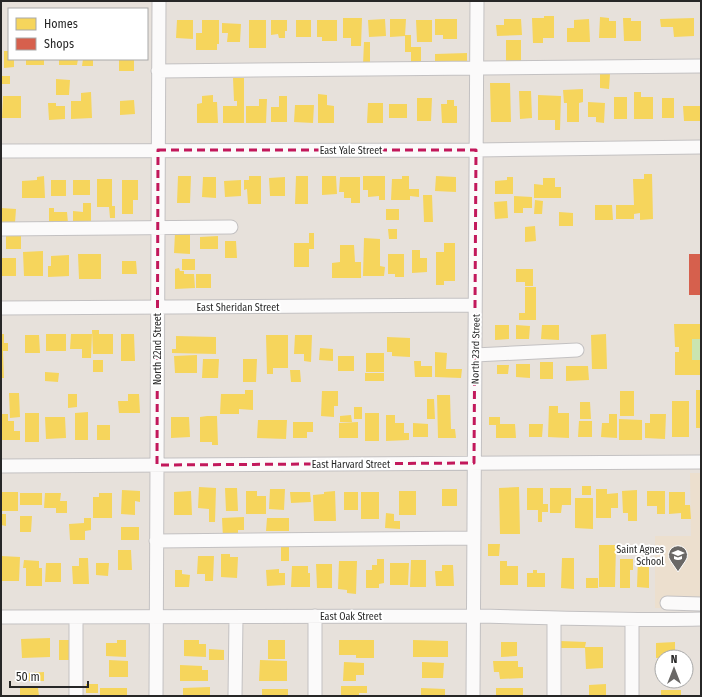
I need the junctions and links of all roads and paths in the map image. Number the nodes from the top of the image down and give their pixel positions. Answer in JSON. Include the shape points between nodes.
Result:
{"nodes":[{"id":1,"x":159,"y":1,"type":"edge"},
{"id":2,"x":477,"y":1,"type":"edge"},
{"id":3,"x":701,"y":66,"type":"edge"},
{"id":4,"x":476,"y":68,"type":"junction"},
{"id":5,"x":158,"y":71,"type":"junction"},
{"id":6,"x":701,"y":147,"type":"edge"},
{"id":7,"x":158,"y":150,"type":"junction"},
{"id":8,"x":476,"y":150,"type":"junction"},
{"id":9,"x":1,"y":151,"type":"edge"},
{"id":10,"x":231,"y":227,"type":"dead end"},
{"id":11,"x":157,"y":228,"type":"junction"},
{"id":12,"x":1,"y":229,"type":"edge"},
{"id":13,"x":475,"y":306,"type":"junction"},
{"id":14,"x":157,"y":307,"type":"junction"},
{"id":15,"x":1,"y":308,"type":"edge"},
{"id":16,"x":577,"y":350,"type":"dead end"},
{"id":17,"x":475,"y":355,"type":"junction"},
{"id":18,"x":701,"y":462,"type":"edge"},
{"id":19,"x":474,"y":463,"type":"junction"},
{"id":20,"x":157,"y":465,"type":"junction"},
{"id":21,"x":1,"y":466,"type":"edge"},
{"id":22,"x":474,"y":538,"type":"junction"},
{"id":23,"x":156,"y":541,"type":"junction"},
{"id":24,"x":666,"y":603,"type":"dead end"},
{"id":25,"x":694,"y":604,"type":"edge"},
{"id":26,"x":156,"y":616,"type":"junction"},
{"id":27,"x":316,"y":616,"type":"junction"},
{"id":28,"x":474,"y":616,"type":"junction"},
{"id":29,"x":1,"y":617,"type":"edge"},
{"id":30,"x":236,"y":617,"type":"junction"},
{"id":31,"x":76,"y":618,"type":"junction"},
{"id":32,"x":554,"y":618,"type":"junction"},
{"id":33,"x":701,"y":619,"type":"edge"},
{"id":34,"x":632,"y":620,"type":"junction"},
{"id":35,"x":76,"y":696,"type":"edge"},
{"id":36,"x":156,"y":696,"type":"edge"},
{"id":37,"x":235,"y":696,"type":"edge"},
{"id":38,"x":315,"y":696,"type":"edge"},
{"id":39,"x":473,"y":696,"type":"edge"},
{"id":40,"x":554,"y":696,"type":"edge"},
{"id":41,"x":632,"y":696,"type":"edge"}],
"edges":[{"from":1,"to":5,"type":"street","name":"North 22nd Street"},
{"from":2,"to":4,"type":"street","name":"North 23rd Street"},
{"from":3,"to":4,"type":"street"},
{"from":4,"to":5,"type":"street"},
{"from":4,"to":8,"type":"street","name":"North 23rd Street"},
{"from":5,"to":7,"type":"street","name":"North 22nd Street"},
{"from":6,"to":8,"type":"street","name":"East Yale Street"},
{"from":7,"to":8,"type":"street","name":"East Yale Street"},
{"from":7,"to":9,"type":"street","name":"East Yale Street"},
{"from":7,"to":11,"type":"street","name":"North 22nd Street"},
{"from":8,"to":13,"type":"street","name":"North 23rd Street"},
{"from":10,"to":11,"type":"street"},
{"from":11,"to":12,"type":"street"},
{"from":11,"to":14,"type":"street","name":"North 22nd Street"},
{"from":13,"to":14,"type":"street","name":"East Sheridan Street"},
{"from":13,"to":17,"type":"street","name":"North 23rd Street"},
{"from":14,"to":15,"type":"street","name":"East Sheridan Street"},
{"from":14,"to":20,"type":"street","name":"North 22nd Street"},
{"from":16,"to":17,"type":"street"},
{"from":17,"to":19,"type":"street","name":"North 23rd Street"},
{"from":18,"to":19,"type":"street","name":"East Harvard Street"},
{"from":19,"to":20,"type":"street","name":"East Harvard Street"},
{"from":19,"to":22,"type":"street","name":"North 23rd Street"},
{"from":20,"to":21,"type":"street","name":"East Harvard Street"},
{"from":20,"to":23,"type":"street","name":"North 22nd Street"},
{"from":22,"to":23,"type":"street"},
{"from":22,"to":28,"type":"street","name":"North 23rd Street"},
{"from":23,"to":26,"type":"street","name":"North 22nd Street"},
{"from":24,"to":25,"type":"street"},
{"from":26,"to":30,"type":"street","name":"East Oak Street"},
{"from":26,"to":31,"type":"street","name":"East Oak Street"},
{"from":26,"to":36,"type":"street","name":"North 22nd Street"},
{"from":27,"to":28,"type":"street","name":"East Oak Street"},
{"from":27,"to":30,"type":"street","name":"East Oak Street"},
{"from":27,"to":38,"type":"street"},
{"from":28,"to":32,"type":"street","name":"East Oak Street"},
{"from":28,"to":39,"type":"street","name":"North 23rd Street"},
{"from":29,"to":31,"type":"street","name":"East Oak Street"},
{"from":30,"to":37,"type":"street"},
{"from":31,"to":35,"type":"street"},
{"from":32,"to":34,"type":"street","name":"East Oak Street"},
{"from":32,"to":40,"type":"street"},
{"from":33,"to":34,"type":"street","name":"East Oak Street"},
{"from":34,"to":41,"type":"street"}]}
